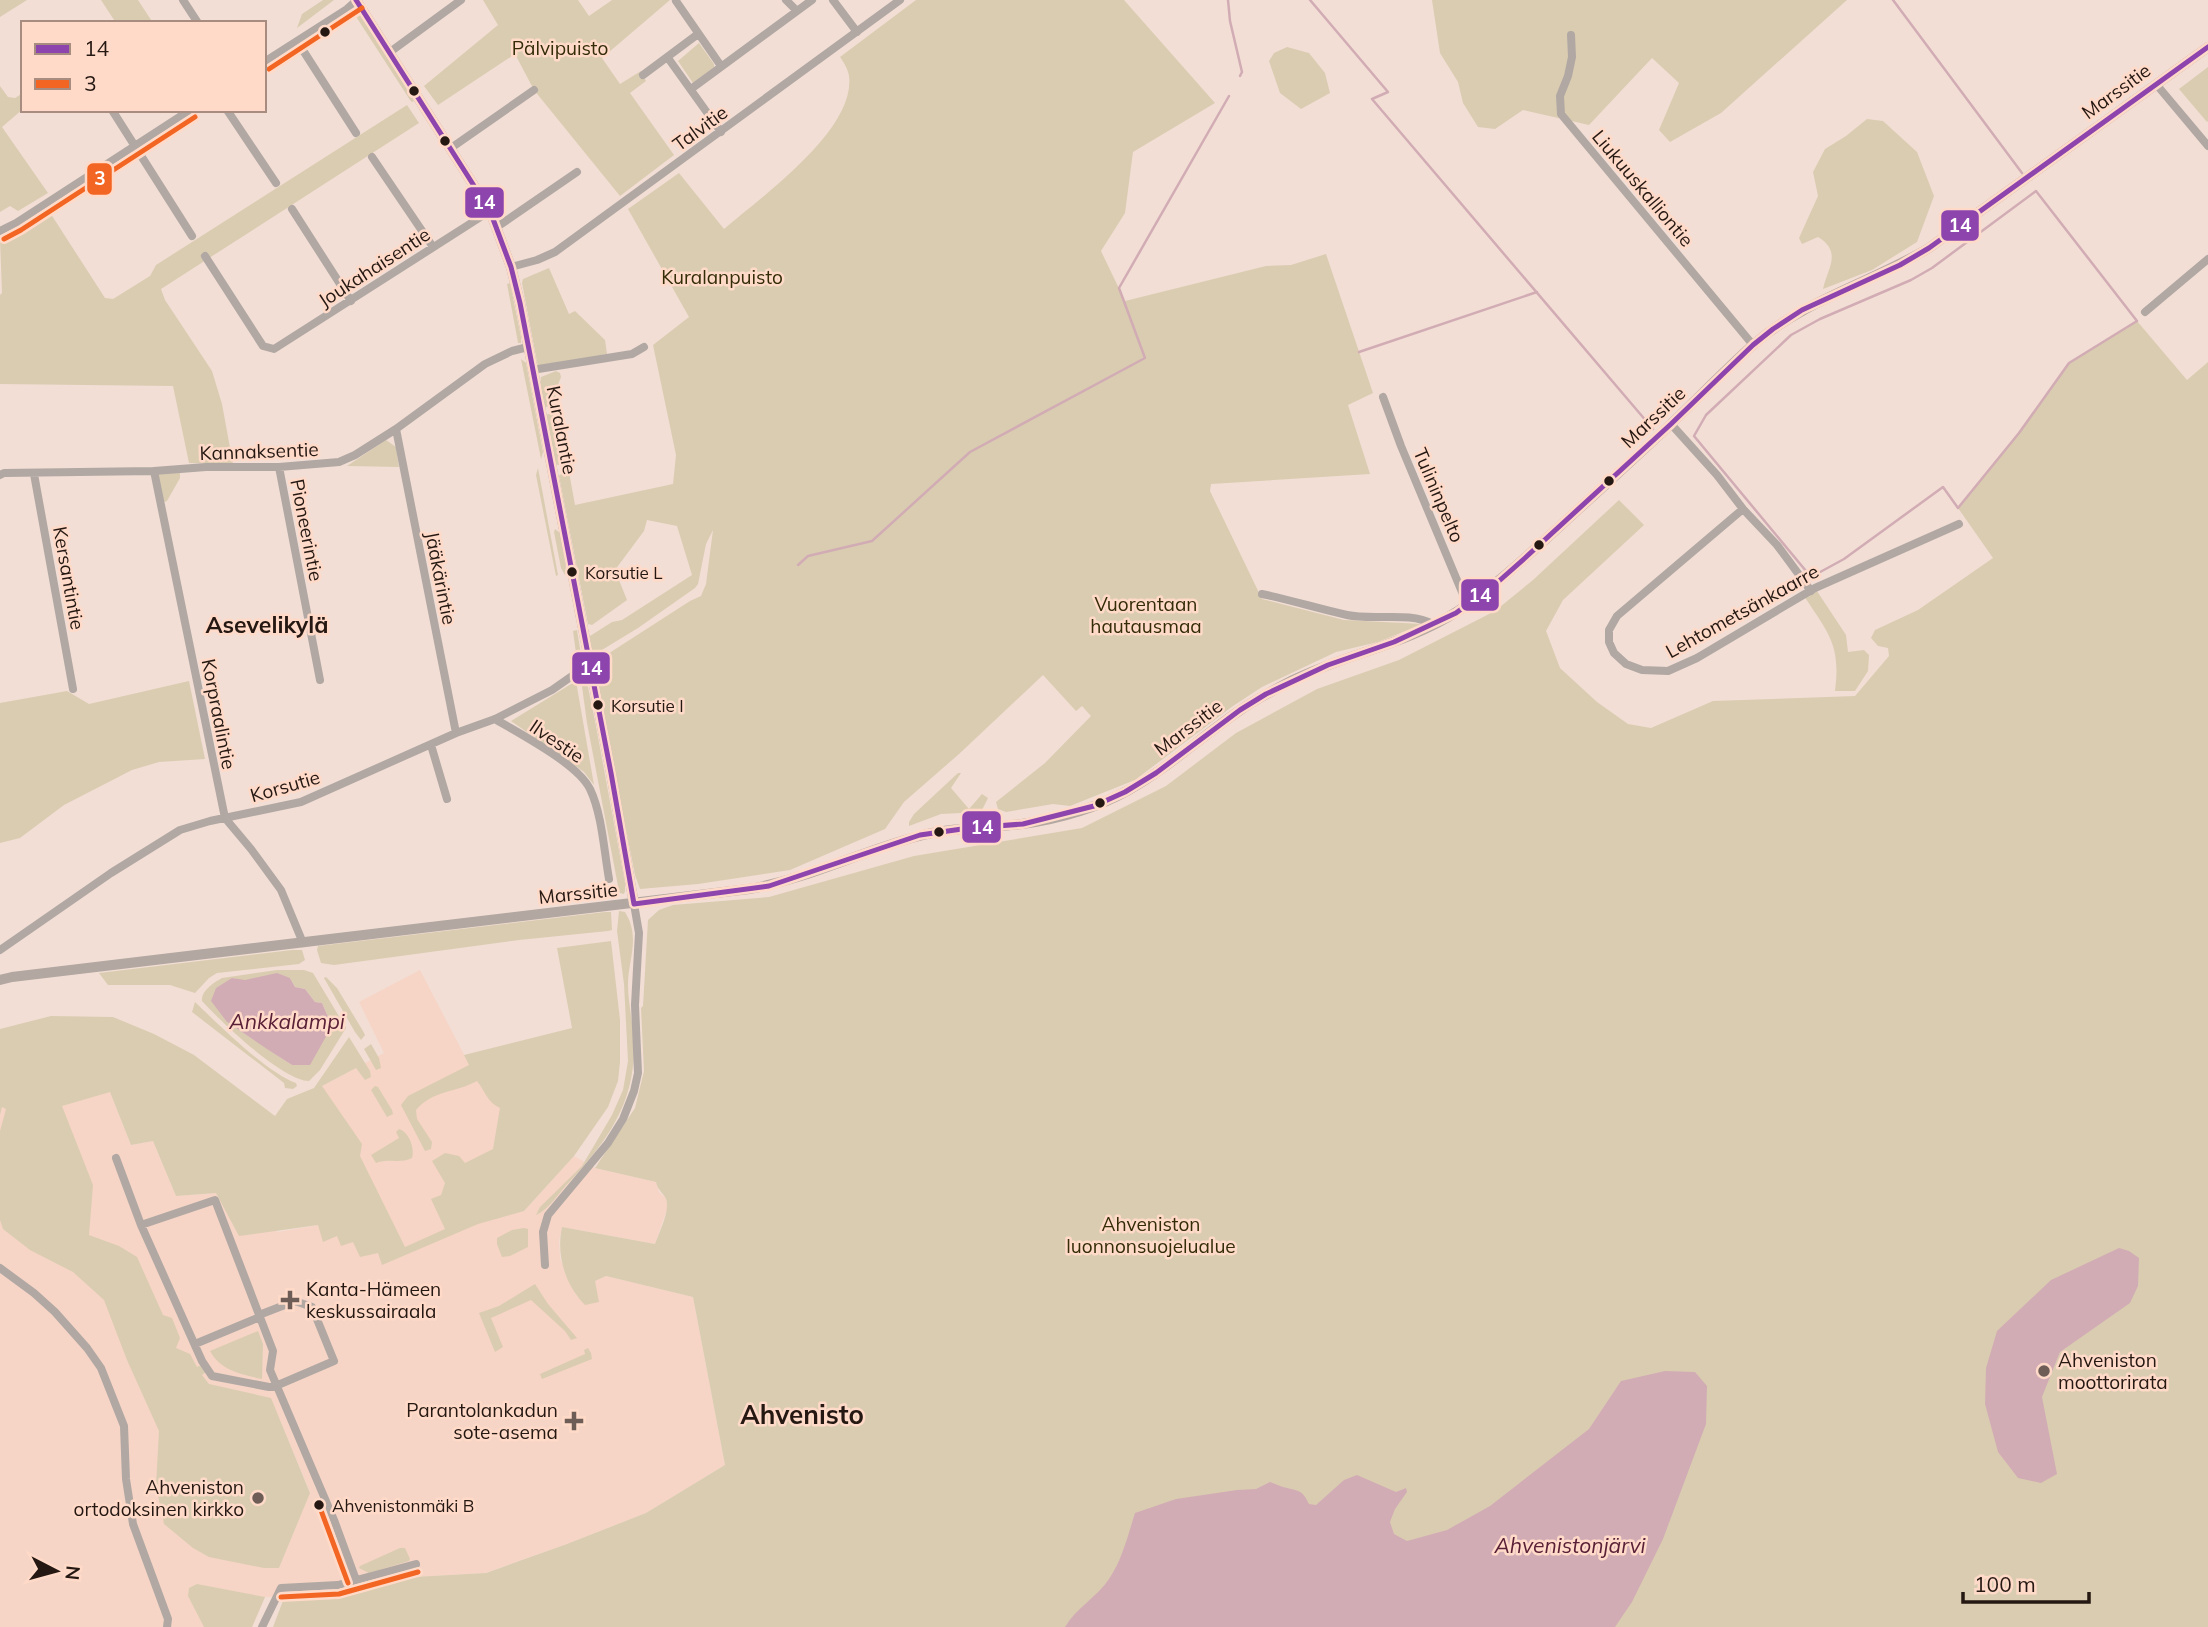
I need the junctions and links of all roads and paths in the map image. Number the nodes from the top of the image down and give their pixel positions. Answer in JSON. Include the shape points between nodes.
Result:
{"nodes":[{"id":1,"x":183,"y":0,"type":"edge"},
{"id":2,"x":357,"y":0,"type":"edge"},
{"id":3,"x":461,"y":0,"type":"edge"},
{"id":4,"x":786,"y":0,"type":"edge"},
{"id":5,"x":812,"y":0,"type":"edge"},
{"id":6,"x":833,"y":0,"type":"edge"},
{"id":7,"x":900,"y":0,"type":"edge"},
{"id":8,"x":676,"y":1,"type":"edge"},
{"id":9,"x":797,"y":11,"type":"junction"},
{"id":10,"x":197,"y":21,"type":"edge"},
{"id":11,"x":857,"y":32,"type":"junction"},
{"id":12,"x":698,"y":34,"type":"junction"},
{"id":13,"x":1571,"y":35,"type":"dead end"},
{"id":14,"x":297,"y":41,"type":"junction"},
{"id":15,"x":2208,"y":47,"type":"edge"},
{"id":16,"x":390,"y":52,"type":"junction"},
{"id":17,"x":668,"y":58,"type":"junction"},
{"id":18,"x":266,"y":61,"type":"edge"},
{"id":19,"x":721,"y":66,"type":"junction"},
{"id":20,"x":643,"y":75,"type":"dead end"},
{"id":21,"x":2156,"y":84,"type":"junction"},
{"id":22,"x":691,"y":89,"type":"junction"},
{"id":23,"x":534,"y":90,"type":"dead end"},
{"id":24,"x":113,"y":112,"type":"edge"},
{"id":25,"x":187,"y":112,"type":"edge"},
{"id":26,"x":229,"y":112,"type":"edge"},
{"id":27,"x":720,"y":132,"type":"junction"},
{"id":28,"x":356,"y":133,"type":"dead end"},
{"id":29,"x":135,"y":146,"type":"junction"},
{"id":30,"x":2208,"y":146,"type":"edge"},
{"id":31,"x":451,"y":148,"type":"junction"},
{"id":32,"x":372,"y":157,"type":"dead end"},
{"id":33,"x":577,"y":172,"type":"dead end"},
{"id":34,"x":276,"y":183,"type":"dead end"},
{"id":35,"x":292,"y":209,"type":"dead end"},
{"id":36,"x":490,"y":211,"type":"junction"},
{"id":37,"x":497,"y":227,"type":"junction"},
{"id":38,"x":0,"y":231,"type":"edge"},
{"id":39,"x":192,"y":236,"type":"dead end"},
{"id":40,"x":433,"y":247,"type":"junction"},
{"id":41,"x":205,"y":256,"type":"dead end"},
{"id":42,"x":2208,"y":259,"type":"edge"},
{"id":43,"x":511,"y":267,"type":"junction"},
{"id":44,"x":351,"y":301,"type":"junction"},
{"id":45,"x":2145,"y":312,"type":"dead end"},
{"id":46,"x":1753,"y":345,"type":"junction"},
{"id":47,"x":528,"y":347,"type":"junction"},
{"id":48,"x":644,"y":347,"type":"dead end"},
{"id":49,"x":532,"y":370,"type":"junction"},
{"id":50,"x":1383,"y":397,"type":"dead end"},
{"id":51,"x":1671,"y":424,"type":"junction"},
{"id":52,"x":396,"y":429,"type":"junction"},
{"id":53,"x":279,"y":467,"type":"junction"},
{"id":54,"x":154,"y":471,"type":"junction"},
{"id":55,"x":34,"y":474,"type":"junction"},
{"id":56,"x":0,"y":475,"type":"edge"},
{"id":57,"x":1743,"y":509,"type":"junction"},
{"id":58,"x":1959,"y":524,"type":"dead end"},
{"id":59,"x":1811,"y":591,"type":"junction"},
{"id":60,"x":1262,"y":594,"type":"dead end"},
{"id":61,"x":1467,"y":604,"type":"junction"},
{"id":62,"x":1433,"y":624,"type":"junction"},
{"id":63,"x":590,"y":670,"type":"junction"},
{"id":64,"x":320,"y":680,"type":"dead end"},
{"id":65,"x":74,"y":689,"type":"dead end"},
{"id":66,"x":495,"y":719,"type":"junction"},
{"id":67,"x":456,"y":733,"type":"junction"},
{"id":68,"x":431,"y":744,"type":"junction"},
{"id":69,"x":447,"y":799,"type":"dead end"},
{"id":70,"x":225,"y":818,"type":"junction"},
{"id":71,"x":609,"y":879,"type":"dead end"},
{"id":72,"x":634,"y":904,"type":"junction"},
{"id":73,"x":303,"y":943,"type":"junction"},
{"id":74,"x":0,"y":950,"type":"edge"},
{"id":75,"x":0,"y":980,"type":"edge"},
{"id":76,"x":116,"y":1157,"type":"dead end"},
{"id":77,"x":141,"y":1225,"type":"junction"},
{"id":78,"x":545,"y":1265,"type":"dead end"},
{"id":79,"x":0,"y":1268,"type":"edge"},
{"id":80,"x":260,"y":1316,"type":"junction"},
{"id":81,"x":195,"y":1345,"type":"junction"},
{"id":82,"x":278,"y":1385,"type":"junction"},
{"id":83,"x":416,"y":1564,"type":"dead end"},
{"id":84,"x":356,"y":1580,"type":"junction"},
{"id":85,"x":167,"y":1627,"type":"edge"},
{"id":86,"x":262,"y":1627,"type":"edge"}],
"edges":[{"from":1,"to":10,"type":"street"},
{"from":2,"to":14,"type":"street"},
{"from":2,"to":16,"type":"main road","name":"Kuralantie"},
{"from":3,"to":16,"type":"street"},
{"from":4,"to":9,"type":"street"},
{"from":5,"to":9,"type":"street"},
{"from":6,"to":11,"type":"street"},
{"from":7,"to":11,"type":"street","name":"Talvitie"},
{"from":8,"to":12,"type":"street"},
{"from":9,"to":19,"type":"street"},
{"from":11,"to":27,"type":"street","name":"Talvitie"},
{"from":12,"to":17,"type":"street"},
{"from":12,"to":19,"type":"street"},
{"from":13,"to":46,"type":"street","name":"Liukuuskalliontie","via":[[1572,57],[1560,96],[1561,114]]},
{"from":14,"to":18,"type":"street"},
{"from":14,"to":28,"type":"street"},
{"from":15,"to":21,"type":"main road","name":"Marssitie"},
{"from":16,"to":31,"type":"main road","name":"Kuralantie"},
{"from":17,"to":20,"type":"street"},
{"from":17,"to":22,"type":"street"},
{"from":19,"to":22,"type":"street"},
{"from":21,"to":30,"type":"street"},
{"from":21,"to":46,"type":"main road","name":"Marssitie","via":[[1929,248],[1802,310]]},
{"from":22,"to":27,"type":"street"},
{"from":23,"to":31,"type":"street"},
{"from":24,"to":29,"type":"street"},
{"from":25,"to":29,"type":"street"},
{"from":26,"to":34,"type":"street"},
{"from":27,"to":43,"type":"street","name":"Talvitie","via":[[555,251]]},
{"from":29,"to":38,"type":"street"},
{"from":29,"to":39,"type":"street"},
{"from":31,"to":36,"type":"main road","name":"Kuralantie"},
{"from":32,"to":40,"type":"street"},
{"from":33,"to":37,"type":"street"},
{"from":35,"to":44,"type":"street"},
{"from":36,"to":37,"type":"main road","name":"Kuralantie"},
{"from":36,"to":40,"type":"street","name":"Joukahaisentie"},
{"from":37,"to":43,"type":"main road","name":"Kuralantie"},
{"from":40,"to":44,"type":"street","name":"Joukahaisentie"},
{"from":41,"to":44,"type":"street","name":"Joukahaisentie","via":[[263,346],[274,349]]},
{"from":42,"to":45,"type":"street"},
{"from":43,"to":47,"type":"main road","name":"Kuralantie"},
{"from":46,"to":51,"type":"main road","name":"Marssitie"},
{"from":47,"to":49,"type":"main road","name":"Kuralantie"},
{"from":47,"to":52,"type":"street","name":"Kannaksentie","via":[[485,364]]},
{"from":48,"to":49,"type":"street","via":[[632,354]]},
{"from":49,"to":63,"type":"main road","name":"Kuralantie"},
{"from":50,"to":61,"type":"street","name":"Tulininpelto"},
{"from":51,"to":57,"type":"street"},
{"from":51,"to":61,"type":"main road","name":"Marssitie","via":[[1499,582]]},
{"from":52,"to":53,"type":"street","name":"Kannaksentie","via":[[339,462]]},
{"from":52,"to":67,"type":"street","name":"Jääkärintie"},
{"from":53,"to":54,"type":"street","name":"Kannaksentie"},
{"from":53,"to":64,"type":"street","name":"Pioneerintie"},
{"from":54,"to":55,"type":"street","name":"Kannaksentie"},
{"from":54,"to":70,"type":"street","name":"Korpraalintie"},
{"from":55,"to":56,"type":"street","name":"Kannaksentie"},
{"from":55,"to":65,"type":"street","name":"Kersantintie"},
{"from":57,"to":59,"type":"street"},
{"from":57,"to":59,"type":"street","name":"Lehtometsänkaarre","via":[[1617,616],[1609,630],[1614,653],[1642,670],[1668,671]]},
{"from":58,"to":59,"type":"street","name":"Lehtometsänkaarre"},
{"from":60,"to":62,"type":"street","via":[[1349,616],[1410,618]]},
{"from":61,"to":62,"type":"main road","name":"Marssitie"},
{"from":62,"to":72,"type":"main road","name":"Marssitie","via":[[1266,694],[1156,774],[1094,806],[1023,824],[920,835],[769,886]]},
{"from":63,"to":66,"type":"street","name":"Korsutie"},
{"from":63,"to":72,"type":"main road","name":"Kuralantie"},
{"from":66,"to":67,"type":"street","name":"Korsutie"},
{"from":66,"to":71,"type":"street","name":"Ilvestie","via":[[585,781],[595,802]]},
{"from":67,"to":68,"type":"street","name":"Korsutie"},
{"from":68,"to":69,"type":"street"},
{"from":68,"to":70,"type":"street","name":"Korsutie","via":[[301,802]]},
{"from":70,"to":73,"type":"street","name":"Korpraalintie","via":[[281,890]]},
{"from":70,"to":74,"type":"street","name":"Korsutie","via":[[180,830]]},
{"from":72,"to":73,"type":"main road","name":"Marssitie"},
{"from":72,"to":78,"type":"street","via":[[639,933],[634,1091],[608,1143],[548,1215],[543,1232]]},
{"from":73,"to":75,"type":"main road","name":"Marssitie"},
{"from":76,"to":77,"type":"street"},
{"from":77,"to":80,"type":"street","via":[[215,1200]]},
{"from":77,"to":81,"type":"street"},
{"from":79,"to":85,"type":"street","via":[[55,1312],[101,1368],[124,1426],[133,1524]]},
{"from":80,"to":81,"type":"street"},
{"from":80,"to":82,"type":"street","via":[[273,1351],[270,1370]]},
{"from":80,"to":82,"type":"street","via":[[295,1301],[312,1307],[334,1361]]},
{"from":81,"to":82,"type":"street","via":[[212,1376]]},
{"from":82,"to":84,"type":"street"},
{"from":83,"to":84,"type":"street"},
{"from":84,"to":86,"type":"street","via":[[315,1588],[281,1588]]}]}
